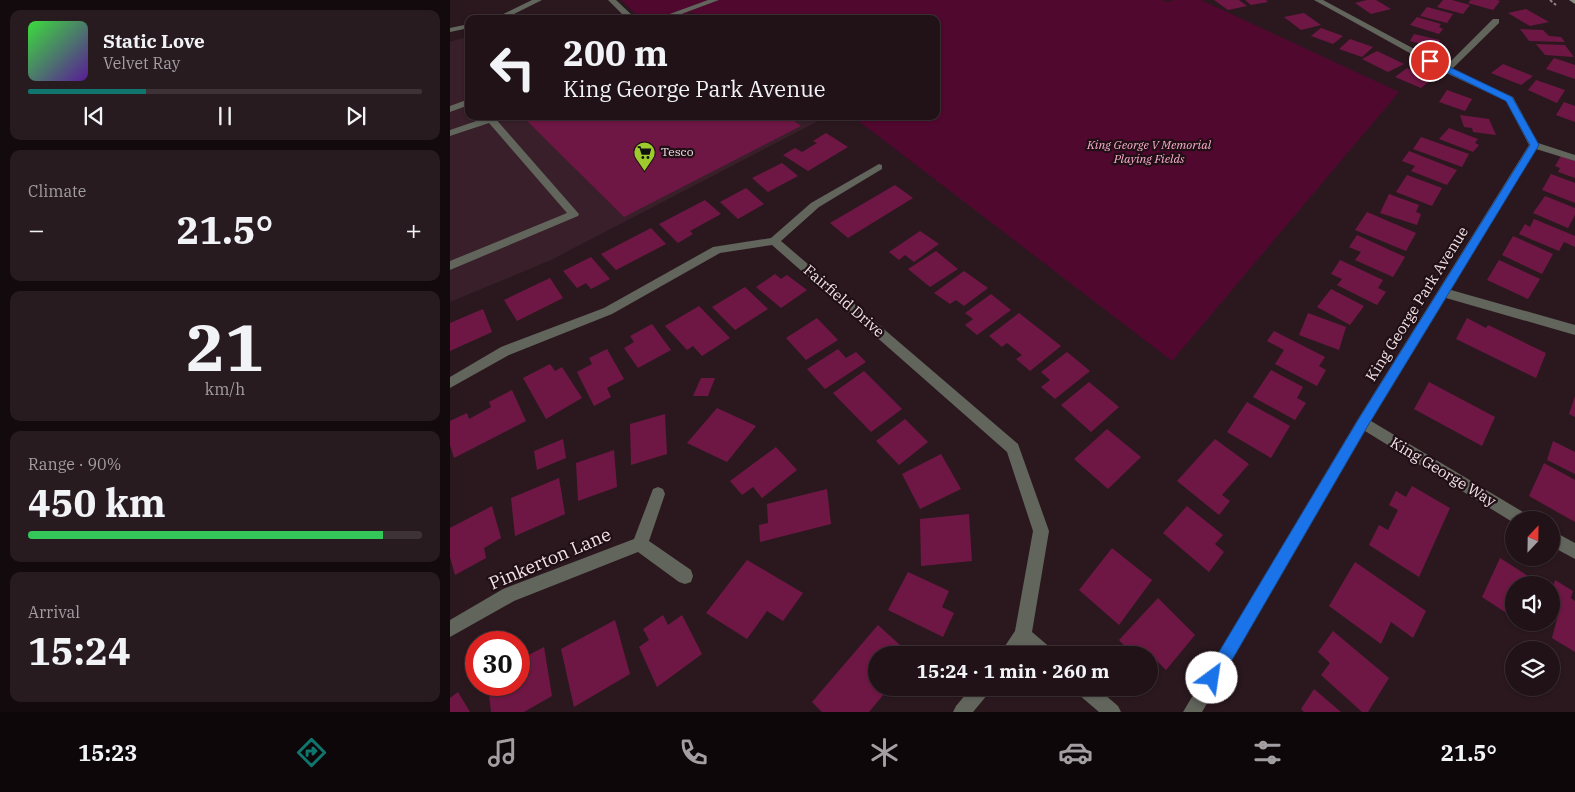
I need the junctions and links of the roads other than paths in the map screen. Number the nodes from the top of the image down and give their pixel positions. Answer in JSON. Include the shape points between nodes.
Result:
{"nodes":[{"id":1,"x":538,"y":0,"type":"edge"},
{"id":2,"x":612,"y":0,"type":"edge"},
{"id":3,"x":715,"y":0,"type":"edge"},
{"id":4,"x":1318,"y":0,"type":"edge"},
{"id":5,"x":506,"y":15,"type":"edge"},
{"id":6,"x":628,"y":15,"type":"edge"},
{"id":7,"x":672,"y":15,"type":"edge"},
{"id":8,"x":1496,"y":21,"type":"dead end"},
{"id":9,"x":465,"y":27,"type":"edge"},
{"id":10,"x":450,"y":30,"type":"edge"},
{"id":11,"x":1447,"y":70,"type":"junction"},
{"id":12,"x":450,"y":102,"type":"edge"},
{"id":13,"x":465,"y":102,"type":"edge"},
{"id":14,"x":465,"y":103,"type":"edge"},
{"id":15,"x":450,"y":108,"type":"edge"},
{"id":16,"x":488,"y":120,"type":"edge"},
{"id":17,"x":492,"y":120,"type":"edge"},
{"id":18,"x":450,"y":133,"type":"edge"},
{"id":19,"x":1534,"y":145,"type":"junction"},
{"id":20,"x":1575,"y":158,"type":"edge"},
{"id":21,"x":879,"y":167,"type":"dead end"},
{"id":22,"x":774,"y":241,"type":"junction"},
{"id":23,"x":450,"y":266,"type":"edge"},
{"id":24,"x":1444,"y":292,"type":"junction"},
{"id":25,"x":1575,"y":330,"type":"edge"},
{"id":26,"x":450,"y":383,"type":"edge"},
{"id":27,"x":1363,"y":423,"type":"junction"},
{"id":28,"x":658,"y":494,"type":"dead end"},
{"id":29,"x":1508,"y":511,"type":"edge"},
{"id":30,"x":1560,"y":542,"type":"edge"},
{"id":31,"x":640,"y":544,"type":"junction"},
{"id":32,"x":1575,"y":551,"type":"edge"},
{"id":33,"x":685,"y":576,"type":"dead end"},
{"id":34,"x":450,"y":629,"type":"edge"},
{"id":35,"x":1023,"y":635,"type":"junction"},
{"id":36,"x":1014,"y":646,"type":"edge"},
{"id":37,"x":1036,"y":646,"type":"edge"},
{"id":38,"x":975,"y":696,"type":"edge"},
{"id":39,"x":1093,"y":696,"type":"edge"},
{"id":40,"x":962,"y":712,"type":"edge"},
{"id":41,"x":1112,"y":712,"type":"edge"},
{"id":42,"x":1192,"y":712,"type":"edge"}],
"edges":[{"from":1,"to":5,"type":"street"},
{"from":2,"to":6,"type":"street"},
{"from":3,"to":7,"type":"street"},
{"from":4,"to":11,"type":"street"},
{"from":8,"to":11,"type":"street"},
{"from":9,"to":10,"type":"street"},
{"from":11,"to":19,"type":"street","via":[[1510,99]]},
{"from":12,"to":13,"type":"street"},
{"from":14,"to":15,"type":"street"},
{"from":16,"to":18,"type":"street"},
{"from":17,"to":23,"type":"street","via":[[574,214]]},
{"from":19,"to":20,"type":"street"},
{"from":19,"to":24,"type":"street","name":"King George Park Avenue"},
{"from":21,"to":22,"type":"street","via":[[815,205]]},
{"from":22,"to":26,"type":"street","via":[[717,250],[608,311],[505,351]]},
{"from":22,"to":35,"type":"street","name":"Fairfield Drive","via":[[1013,448],[1041,531]]},
{"from":24,"to":25,"type":"street"},
{"from":24,"to":27,"type":"street","name":"King George Park Avenue"},
{"from":27,"to":29,"type":"street","name":"King George Way"},
{"from":27,"to":42,"type":"street","name":"King George Park Avenue"},
{"from":28,"to":31,"type":"street"},
{"from":30,"to":32,"type":"street"},
{"from":31,"to":33,"type":"street"},
{"from":31,"to":34,"type":"street","name":"Pinkerton Lane","via":[[509,595]]},
{"from":35,"to":36,"type":"street"},
{"from":35,"to":37,"type":"street"},
{"from":38,"to":40,"type":"street"},
{"from":39,"to":41,"type":"street"}]}
